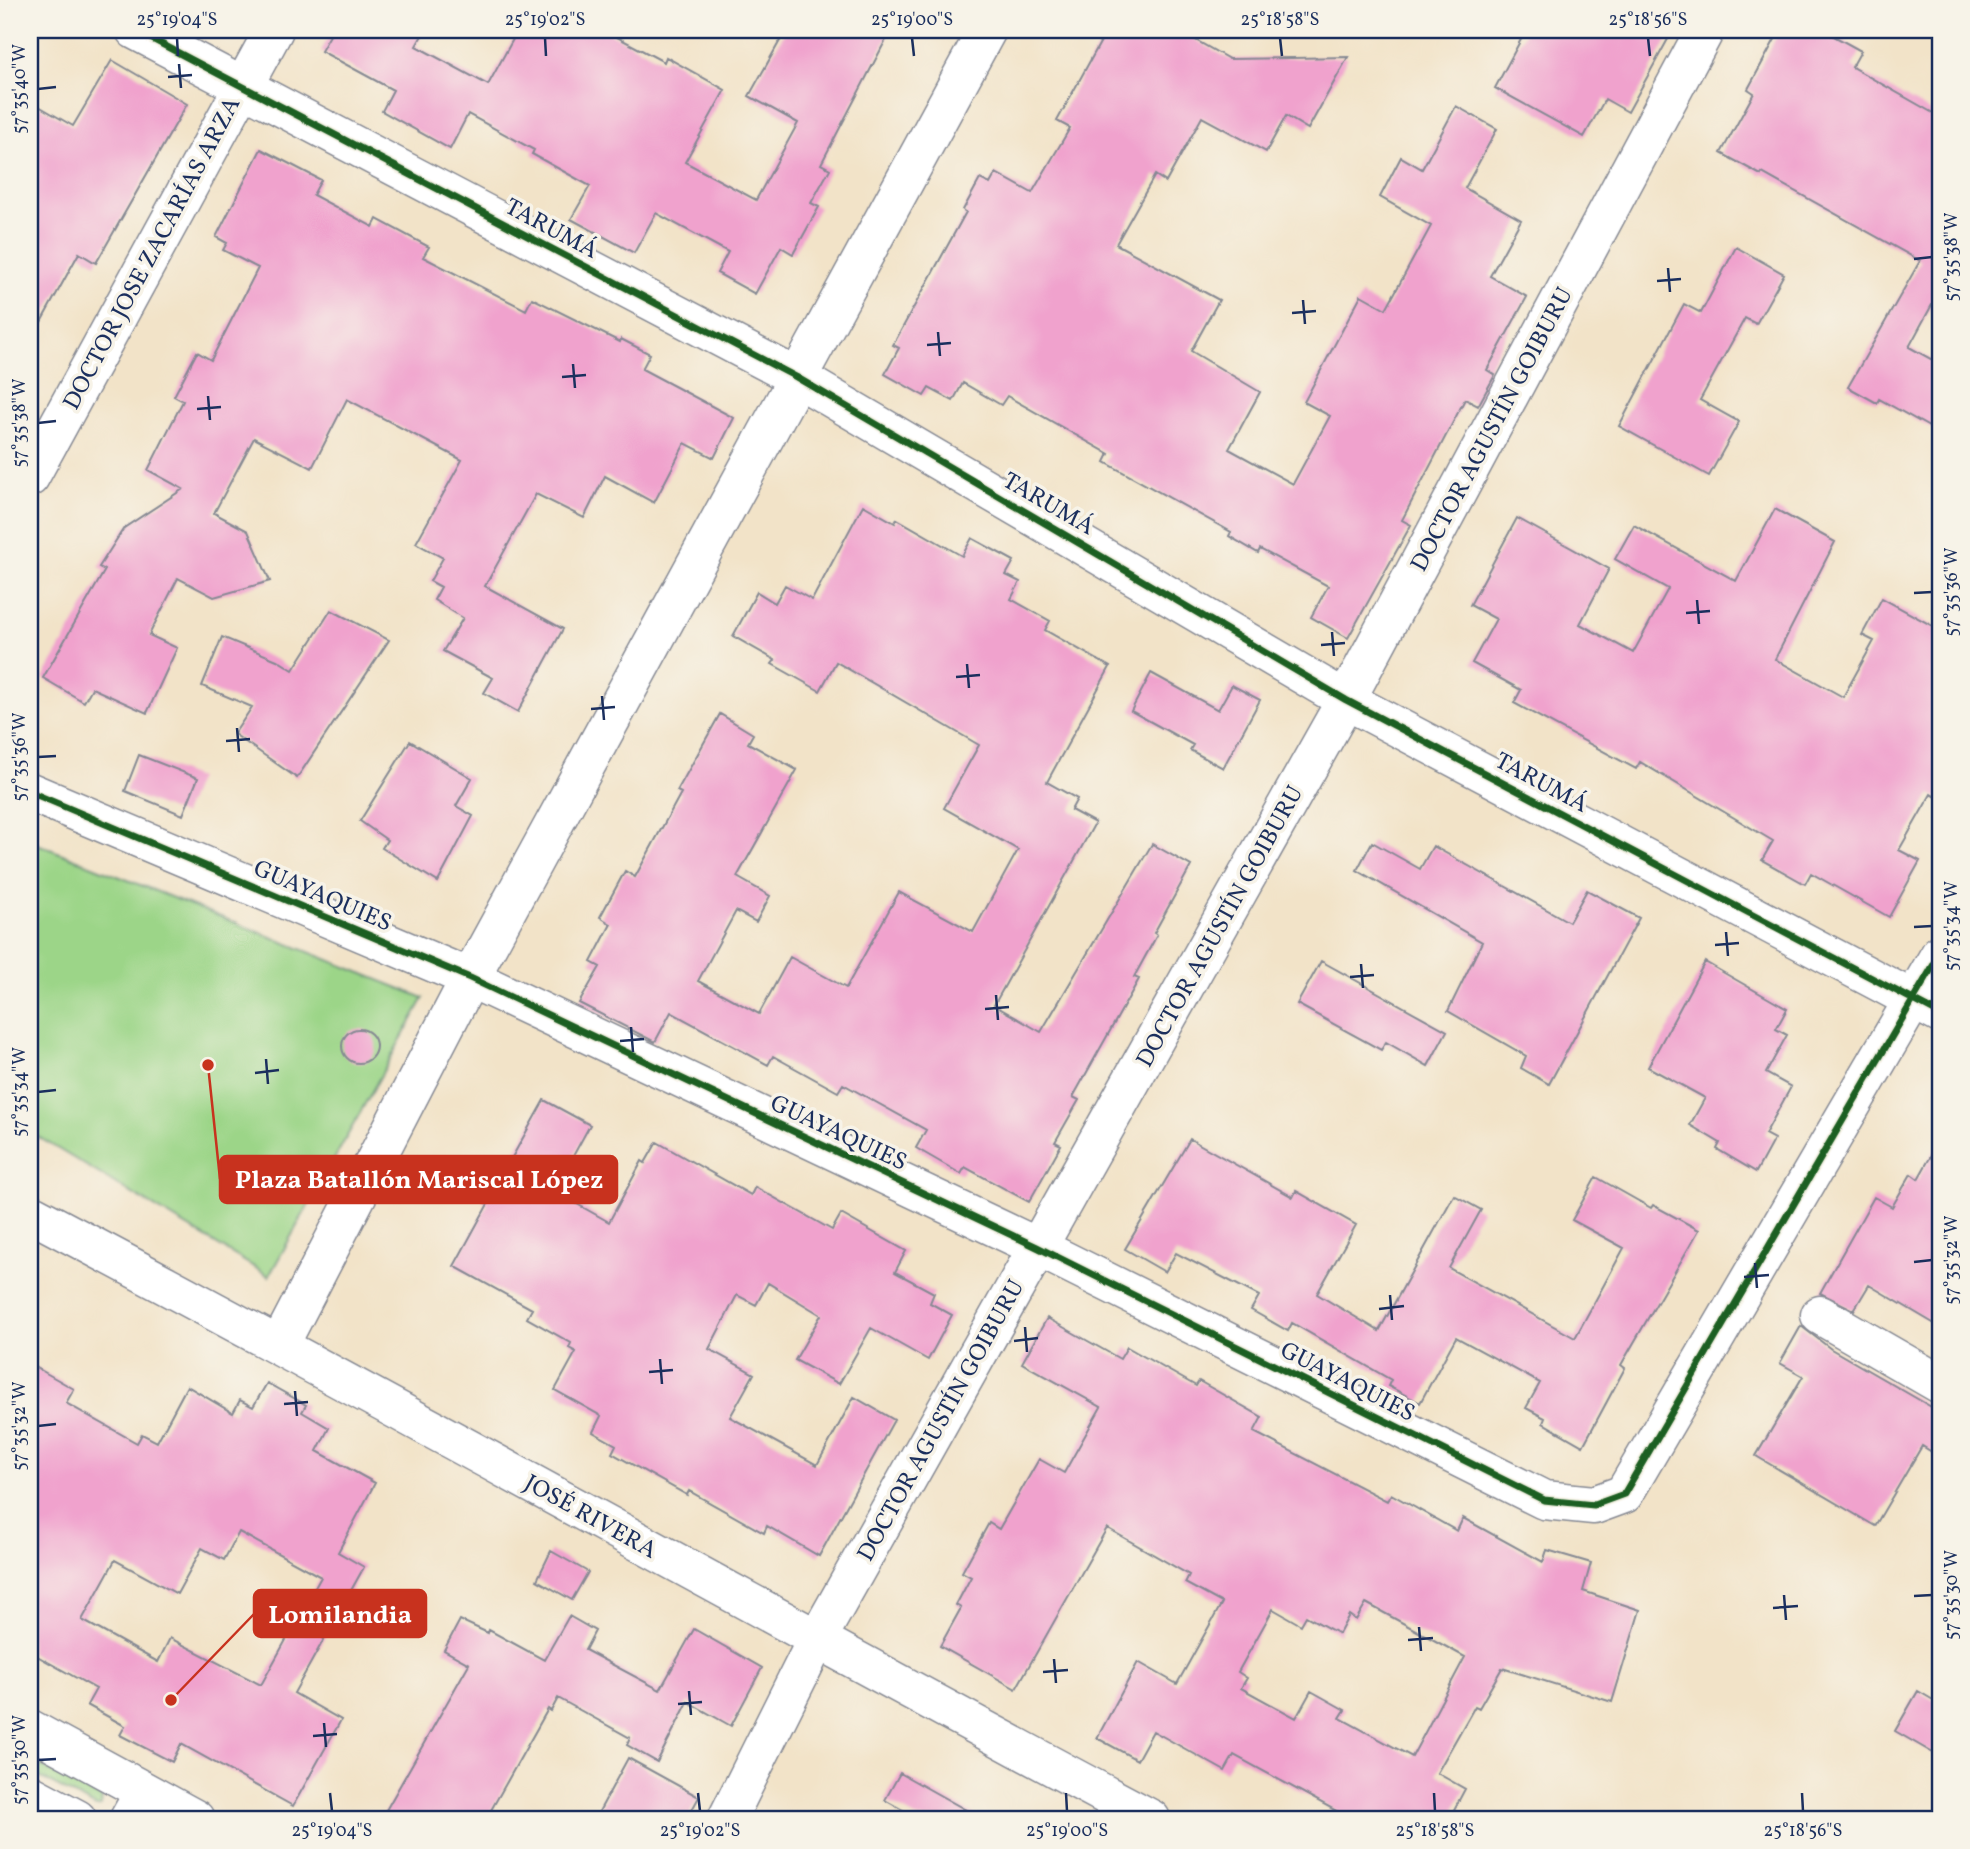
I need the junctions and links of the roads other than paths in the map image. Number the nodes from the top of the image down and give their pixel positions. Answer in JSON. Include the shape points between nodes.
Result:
{"nodes":[{"id":1,"x":135,"y":30,"type":"edge"},
{"id":2,"x":274,"y":30,"type":"edge"},
{"id":3,"x":987,"y":30,"type":"edge"},
{"id":4,"x":1705,"y":30,"type":"edge"},
{"id":5,"x":242,"y":87,"type":"junction"},
{"id":6,"x":796,"y":377,"type":"junction"},
{"id":7,"x":30,"y":477,"type":"edge"},
{"id":8,"x":1346,"y":700,"type":"junction"},
{"id":9,"x":30,"y":792,"type":"edge"},
{"id":10,"x":1940,"y":954,"type":"edge"},
{"id":11,"x":470,"y":978,"type":"junction"},
{"id":12,"x":1927,"y":1007,"type":"edge"},
{"id":13,"x":30,"y":1213,"type":"edge"},
{"id":14,"x":1037,"y":1247,"type":"junction"},
{"id":15,"x":1820,"y":1315,"type":"dead end"},
{"id":16,"x":280,"y":1344,"type":"junction"},
{"id":17,"x":1940,"y":1384,"type":"edge"},
{"id":18,"x":816,"y":1641,"type":"junction"},
{"id":19,"x":30,"y":1729,"type":"edge"},
{"id":20,"x":30,"y":1794,"type":"edge"},
{"id":21,"x":137,"y":1805,"type":"edge"},
{"id":22,"x":77,"y":1819,"type":"edge"},
{"id":23,"x":195,"y":1819,"type":"edge"},
{"id":24,"x":727,"y":1819,"type":"edge"},
{"id":25,"x":1152,"y":1819,"type":"edge"}],
"edges":[{"from":1,"to":5,"type":"main road","name":"TARUMÁ"},
{"from":2,"to":5,"type":"main road","name":"DOCTOR JOSE ZACARÍAS ARZA"},
{"from":3,"to":6,"type":"main road"},
{"from":4,"to":8,"type":"main road","name":"DOCTOR AGUSTÍN GOIBURU"},
{"from":5,"to":6,"type":"main road","name":"TARUMÁ"},
{"from":5,"to":7,"type":"main road","name":"DOCTOR JOSE ZACARÍAS ARZA"},
{"from":6,"to":8,"type":"main road","name":"TARUMÁ"},
{"from":6,"to":11,"type":"main road"},
{"from":8,"to":12,"type":"main road","name":"TARUMÁ"},
{"from":8,"to":14,"type":"main road","name":"DOCTOR AGUSTÍN GOIBURU"},
{"from":9,"to":11,"type":"main road","name":"GUAYAQUIES"},
{"from":10,"to":12,"type":"main road"},
{"from":11,"to":14,"type":"main road","name":"GUAYAQUIES"},
{"from":11,"to":16,"type":"main road"},
{"from":12,"to":14,"type":"main road","name":"GUAYAQUIES","via":[[1623,1494],[1594,1505],[1544,1500]]},
{"from":13,"to":16,"type":"main road","name":"JOSÉ RIVERA"},
{"from":14,"to":18,"type":"main road","name":"DOCTOR AGUSTÍN GOIBURU"},
{"from":15,"to":17,"type":"main road"},
{"from":16,"to":18,"type":"main road","name":"JOSÉ RIVERA"},
{"from":18,"to":24,"type":"main road","name":"DOCTOR AGUSTÍN GOIBURU"},
{"from":18,"to":25,"type":"main road","name":"JOSÉ RIVERA"},
{"from":19,"to":21,"type":"main road"},
{"from":20,"to":22,"type":"main road"},
{"from":21,"to":23,"type":"main road"}]}
